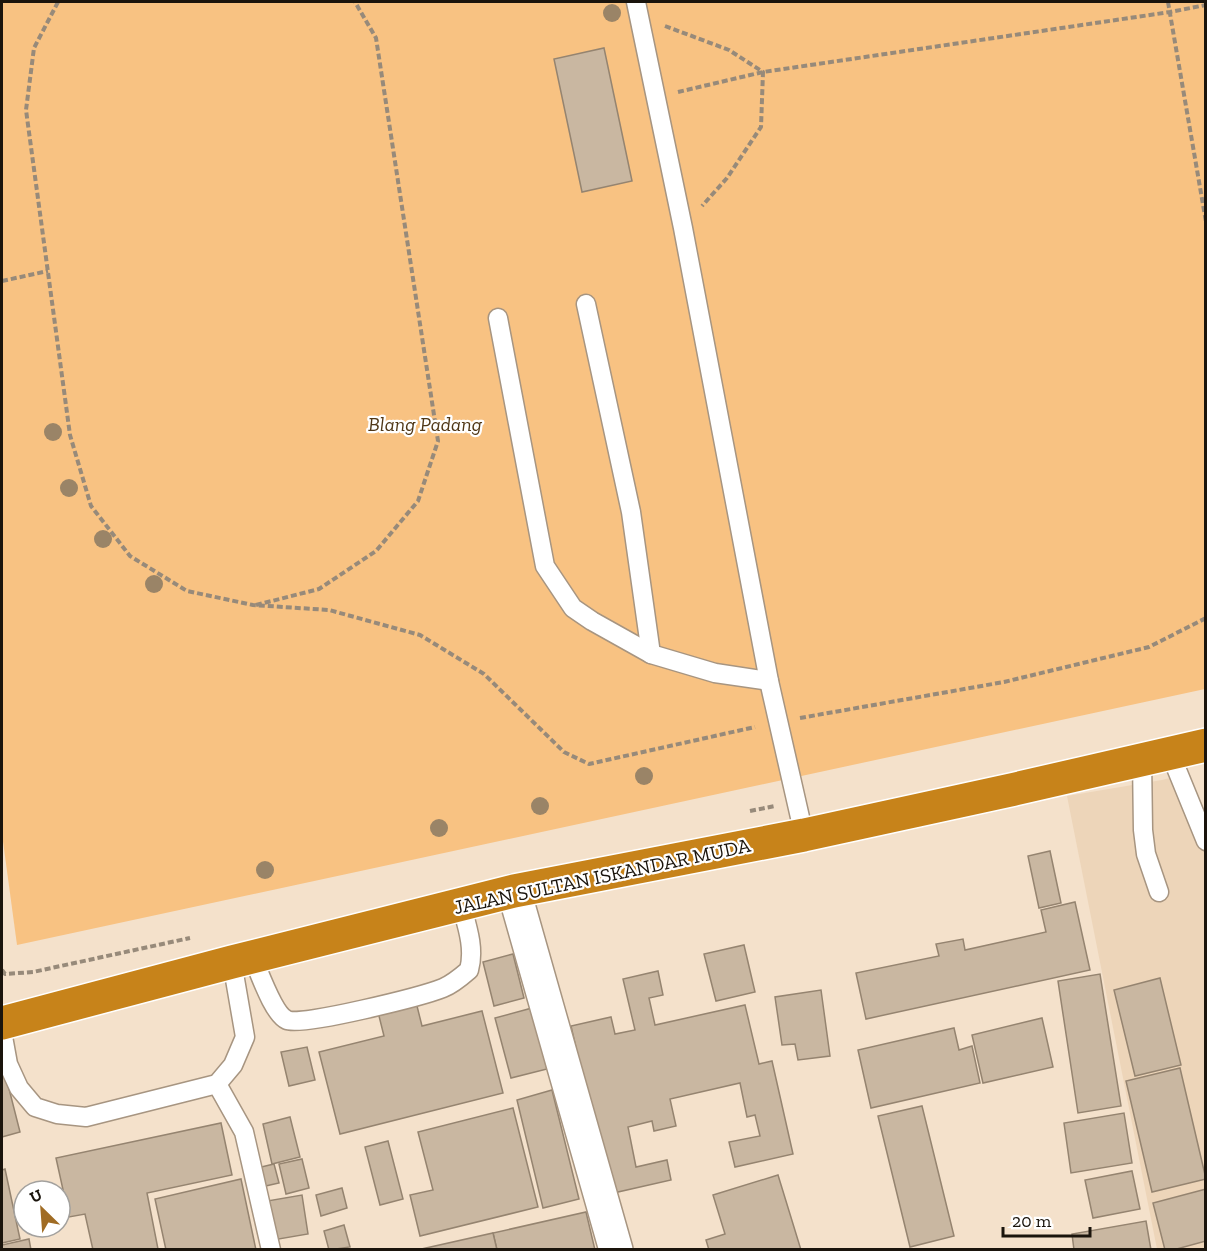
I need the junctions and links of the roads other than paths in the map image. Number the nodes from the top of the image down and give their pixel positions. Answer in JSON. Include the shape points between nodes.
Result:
{"nodes":[{"id":1,"x":638,"y":9,"type":"edge"},
{"id":2,"x":586,"y":304,"type":"dead end"},
{"id":3,"x":498,"y":318,"type":"dead end"},
{"id":4,"x":651,"y":654,"type":"junction"},
{"id":5,"x":769,"y":681,"type":"junction"},
{"id":6,"x":1206,"y":745,"type":"edge"},
{"id":7,"x":1156,"y":755,"type":"junction"},
{"id":8,"x":804,"y":835,"type":"junction"},
{"id":9,"x":1206,"y":841,"type":"edge"},
{"id":10,"x":514,"y":891,"type":"junction"},
{"id":11,"x":1159,"y":892,"type":"dead end"},
{"id":12,"x":461,"y":904,"type":"junction"},
{"id":13,"x":242,"y":959,"type":"junction"},
{"id":14,"x":2,"y":1023,"type":"edge"},
{"id":15,"x":2,"y":1031,"type":"edge"},
{"id":16,"x":217,"y":1084,"type":"junction"},
{"id":17,"x":271,"y":1250,"type":"edge"},
{"id":18,"x":616,"y":1250,"type":"edge"}],
"edges":[{"from":1,"to":5,"type":"lane"},
{"from":2,"to":4,"type":"lane","via":[[631,512]]},
{"from":3,"to":4,"type":"lane","via":[[546,566],[573,608]]},
{"from":4,"to":5,"type":"lane","via":[[715,673]]},
{"from":5,"to":8,"type":"lane"},
{"from":6,"to":7,"type":"highway","name":"JALAN SULTAN ISKANDAR MUDA"},
{"from":7,"to":8,"type":"highway","name":"JALAN SULTAN ISKANDAR MUDA"},
{"from":7,"to":9,"type":"lane"},
{"from":7,"to":11,"type":"lane","via":[[1143,830],[1146,854]]},
{"from":8,"to":10,"type":"highway","name":"JALAN SULTAN ISKANDAR MUDA"},
{"from":10,"to":12,"type":"highway","name":"JALAN SULTAN ISKANDAR MUDA"},
{"from":10,"to":18,"type":"street"},
{"from":12,"to":13,"type":"highway","name":"JALAN SULTAN ISKANDAR MUDA"},
{"from":12,"to":13,"type":"lane","via":[[473,958],[470,970],[443,988],[333,1016],[297,1023],[285,1020]]},
{"from":13,"to":14,"type":"highway","name":"JALAN SULTAN ISKANDAR MUDA"},
{"from":13,"to":16,"type":"lane","via":[[245,1037],[233,1065]]},
{"from":15,"to":16,"type":"lane","via":[[8,1064],[19,1088],[35,1107],[57,1114],[86,1117]]},
{"from":16,"to":17,"type":"lane","via":[[244,1132]]}]}
